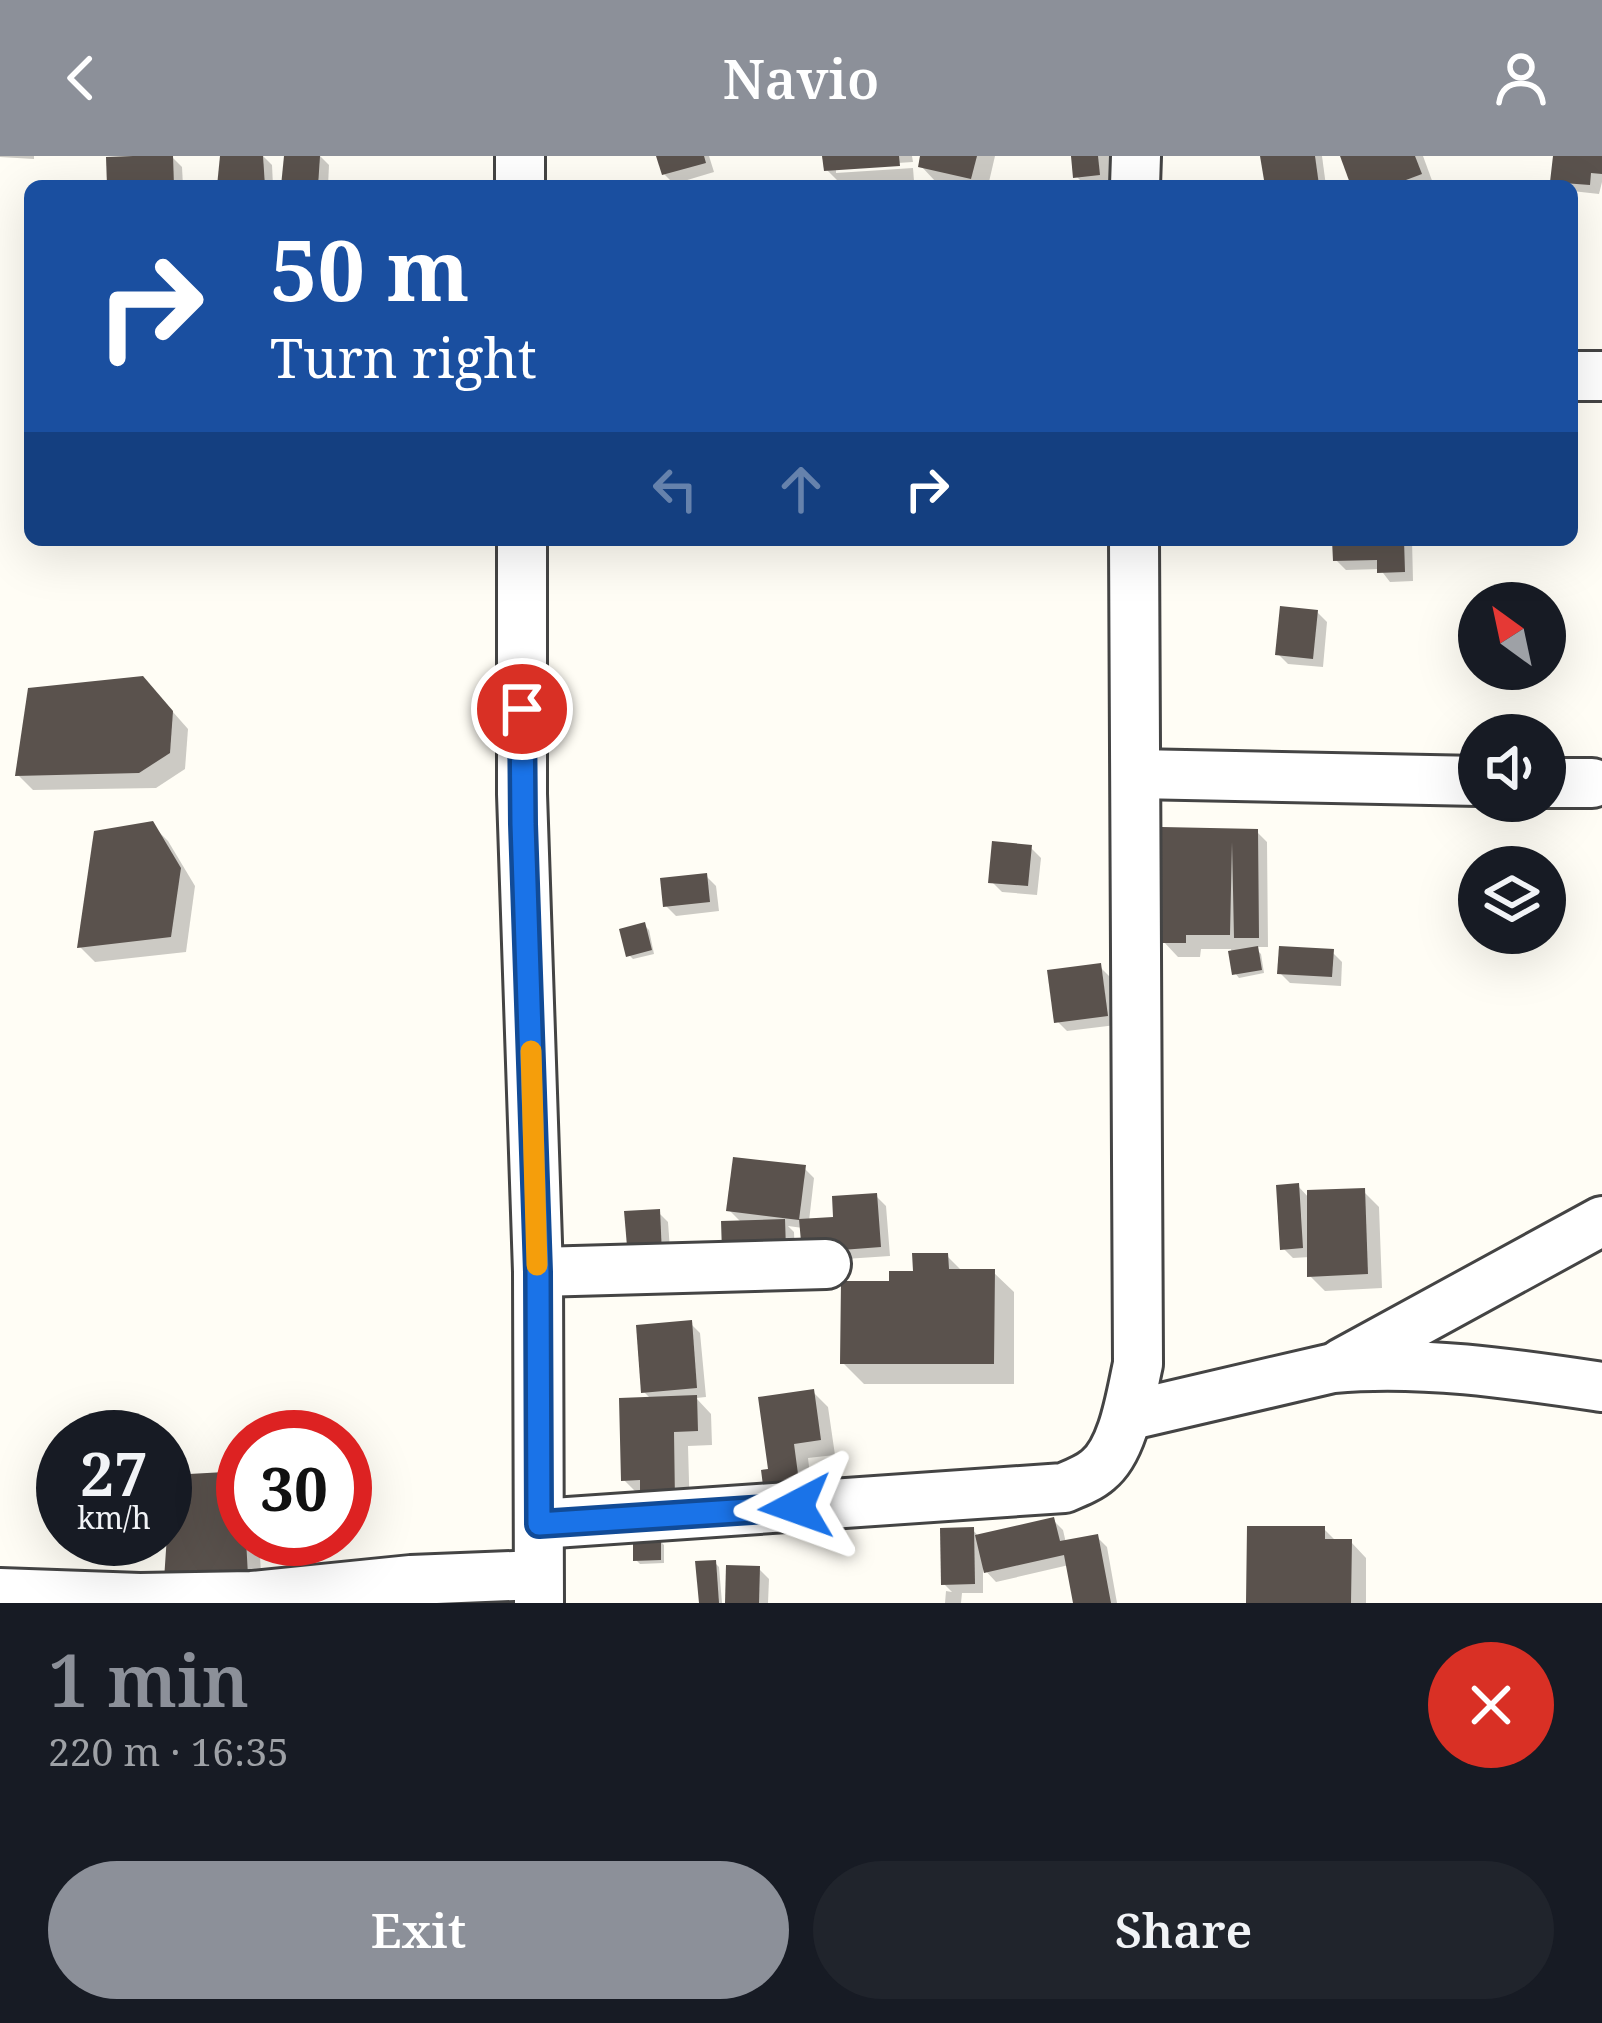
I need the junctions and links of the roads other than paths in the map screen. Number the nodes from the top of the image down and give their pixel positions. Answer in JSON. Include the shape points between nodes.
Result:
{"nodes":[{"id":1,"x":522,"y":546,"type":"edge"},
{"id":2,"x":1134,"y":546,"type":"edge"},
{"id":3,"x":1136,"y":774,"type":"junction"},
{"id":4,"x":1458,"y":781,"type":"edge"},
{"id":5,"x":1602,"y":1222,"type":"edge"},
{"id":6,"x":826,"y":1264,"type":"dead end"},
{"id":7,"x":538,"y":1272,"type":"junction"},
{"id":8,"x":1333,"y":1368,"type":"junction"},
{"id":9,"x":1602,"y":1388,"type":"edge"},
{"id":10,"x":1126,"y":1416,"type":"junction"},
{"id":11,"x":539,"y":1524,"type":"junction"},
{"id":12,"x":538,"y":1589,"type":"edge"},
{"id":13,"x":0,"y":1593,"type":"edge"}],
"edges":[{"from":1,"to":7,"type":"street"},
{"from":2,"to":3,"type":"street"},
{"from":3,"to":4,"type":"street"},
{"from":3,"to":10,"type":"street","via":[[1138,1364]]},
{"from":5,"to":8,"type":"street"},
{"from":6,"to":7,"type":"street"},
{"from":7,"to":11,"type":"street"},
{"from":8,"to":9,"type":"street","via":[[1430,1367]]},
{"from":8,"to":10,"type":"street"},
{"from":10,"to":11,"type":"street","via":[[1101,1469],[1064,1488]]},
{"from":11,"to":12,"type":"street"},
{"from":12,"to":13,"type":"street","via":[[411,1580],[253,1596]]}]}
